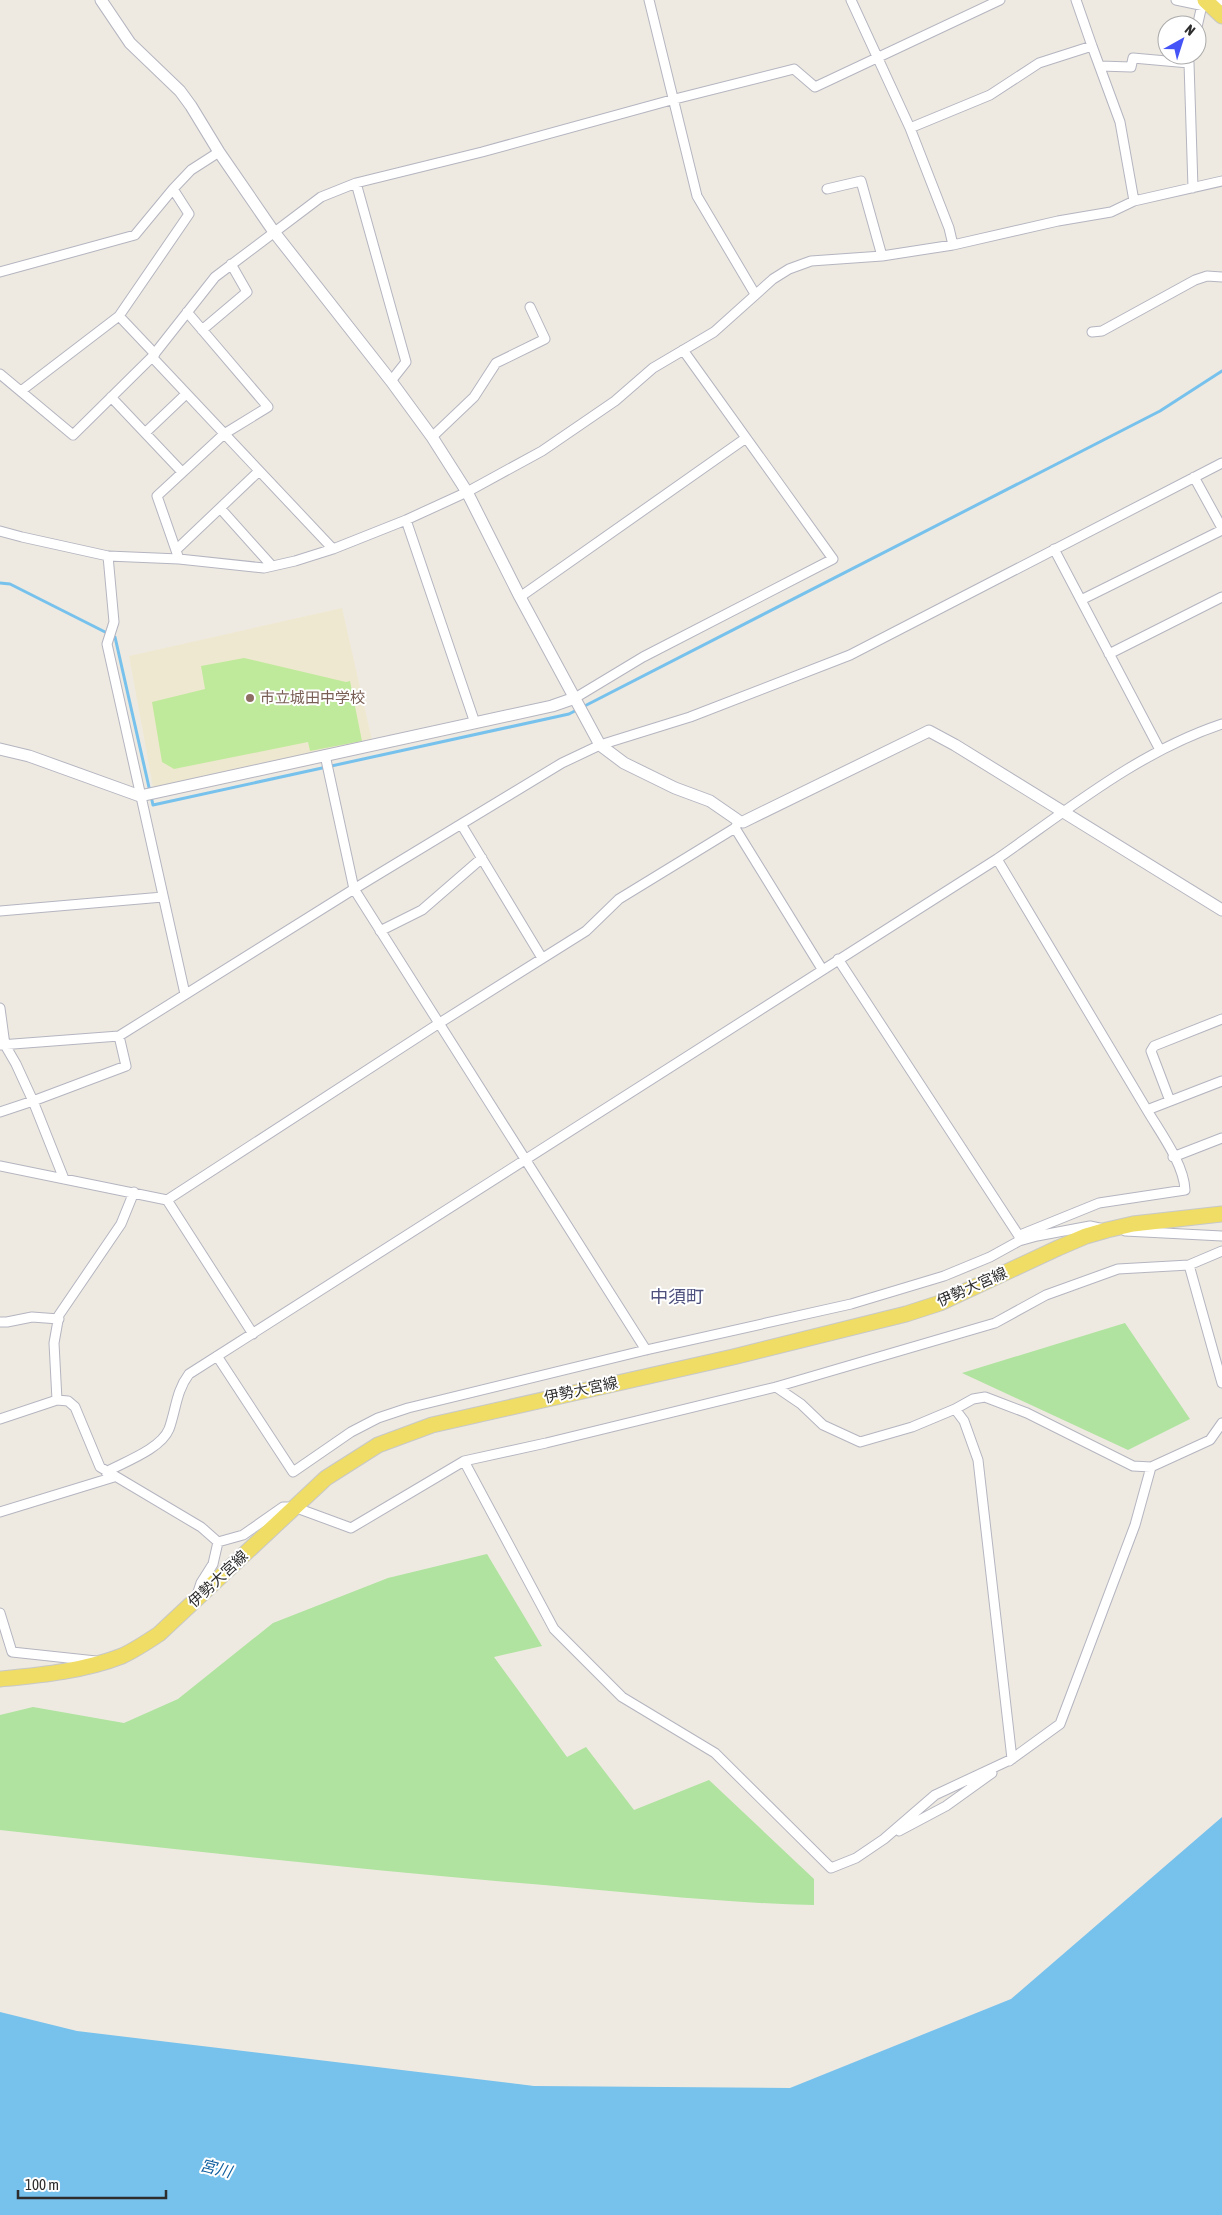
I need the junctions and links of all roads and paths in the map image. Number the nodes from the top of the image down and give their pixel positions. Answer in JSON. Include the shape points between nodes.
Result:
{"nodes":[{"id":1,"x":101,"y":0,"type":"edge"},
{"id":2,"x":649,"y":0,"type":"edge"},
{"id":3,"x":851,"y":0,"type":"edge"},
{"id":4,"x":1000,"y":0,"type":"edge"},
{"id":5,"x":1076,"y":0,"type":"edge"},
{"id":6,"x":1176,"y":0,"type":"edge"},
{"id":7,"x":1213,"y":6,"type":"edge"},
{"id":8,"x":1092,"y":46,"type":"junction"},
{"id":9,"x":878,"y":58,"type":"junction"},
{"id":10,"x":1157,"y":58,"type":"edge"},
{"id":11,"x":1190,"y":65,"type":"edge"},
{"id":12,"x":1100,"y":66,"type":"junction"},
{"id":13,"x":675,"y":99,"type":"junction"},
{"id":14,"x":910,"y":128,"type":"junction"},
{"id":15,"x":219,"y":152,"type":"junction"},
{"id":16,"x":1222,"y":181,"type":"edge"},
{"id":17,"x":356,"y":183,"type":"junction"},
{"id":18,"x":827,"y":188,"type":"dead end"},
{"id":19,"x":1193,"y":188,"type":"junction"},
{"id":20,"x":173,"y":189,"type":"junction"},
{"id":21,"x":1134,"y":201,"type":"junction"},
{"id":22,"x":274,"y":232,"type":"junction"},
{"id":23,"x":953,"y":245,"type":"junction"},
{"id":24,"x":882,"y":256,"type":"junction"},
{"id":25,"x":231,"y":264,"type":"junction"},
{"id":26,"x":0,"y":272,"type":"edge"},
{"id":27,"x":1222,"y":277,"type":"edge"},
{"id":28,"x":755,"y":294,"type":"junction"},
{"id":29,"x":530,"y":307,"type":"dead end"},
{"id":30,"x":187,"y":312,"type":"junction"},
{"id":31,"x":119,"y":316,"type":"junction"},
{"id":32,"x":202,"y":330,"type":"junction"},
{"id":33,"x":1092,"y":332,"type":"dead end"},
{"id":34,"x":683,"y":350,"type":"junction"},
{"id":35,"x":153,"y":356,"type":"junction"},
{"id":36,"x":0,"y":374,"type":"edge"},
{"id":37,"x":392,"y":381,"type":"junction"},
{"id":38,"x":21,"y":391,"type":"junction"},
{"id":39,"x":186,"y":394,"type":"junction"},
{"id":40,"x":111,"y":398,"type":"junction"},
{"id":41,"x":145,"y":433,"type":"junction"},
{"id":42,"x":224,"y":434,"type":"junction"},
{"id":43,"x":432,"y":437,"type":"junction"},
{"id":44,"x":746,"y":438,"type":"junction"},
{"id":45,"x":1222,"y":463,"type":"edge"},
{"id":46,"x":259,"y":471,"type":"junction"},
{"id":47,"x":182,"y":472,"type":"junction"},
{"id":48,"x":1194,"y":477,"type":"junction"},
{"id":49,"x":467,"y":492,"type":"junction"},
{"id":50,"x":220,"y":508,"type":"junction"},
{"id":51,"x":406,"y":520,"type":"junction"},
{"id":52,"x":1222,"y":529,"type":"edge"},
{"id":53,"x":0,"y":531,"type":"edge"},
{"id":54,"x":1054,"y":548,"type":"junction"},
{"id":55,"x":333,"y":549,"type":"junction"},
{"id":56,"x":176,"y":550,"type":"junction"},
{"id":57,"x":108,"y":556,"type":"junction"},
{"id":58,"x":179,"y":560,"type":"junction"},
{"id":59,"x":272,"y":566,"type":"junction"},
{"id":60,"x":1222,"y":597,"type":"edge"},
{"id":61,"x":520,"y":598,"type":"junction"},
{"id":62,"x":1081,"y":600,"type":"junction"},
{"id":63,"x":1109,"y":654,"type":"junction"},
{"id":64,"x":576,"y":701,"type":"junction"},
{"id":65,"x":475,"y":723,"type":"junction"},
{"id":66,"x":1222,"y":724,"type":"edge"},
{"id":67,"x":600,"y":745,"type":"junction"},
{"id":68,"x":0,"y":748,"type":"edge"},
{"id":69,"x":1160,"y":750,"type":"junction"},
{"id":70,"x":326,"y":758,"type":"junction"},
{"id":71,"x":141,"y":796,"type":"junction"},
{"id":72,"x":1063,"y":813,"type":"junction"},
{"id":73,"x":461,"y":824,"type":"junction"},
{"id":74,"x":737,"y":825,"type":"junction"},
{"id":75,"x":482,"y":858,"type":"junction"},
{"id":76,"x":997,"y":859,"type":"junction"},
{"id":77,"x":354,"y":889,"type":"junction"},
{"id":78,"x":163,"y":898,"type":"junction"},
{"id":79,"x":1222,"y":910,"type":"edge"},
{"id":80,"x":0,"y":911,"type":"edge"},
{"id":81,"x":380,"y":931,"type":"junction"},
{"id":82,"x":542,"y":958,"type":"junction"},
{"id":83,"x":838,"y":959,"type":"junction"},
{"id":84,"x":822,"y":969,"type":"junction"},
{"id":85,"x":185,"y":994,"type":"junction"},
{"id":86,"x":0,"y":1008,"type":"edge"},
{"id":87,"x":1222,"y":1019,"type":"edge"},
{"id":88,"x":438,"y":1024,"type":"junction"},
{"id":89,"x":119,"y":1036,"type":"junction"},
{"id":90,"x":2,"y":1045,"type":"edge"},
{"id":91,"x":1222,"y":1081,"type":"edge"},
{"id":92,"x":33,"y":1101,"type":"junction"},
{"id":93,"x":1170,"y":1101,"type":"junction"},
{"id":94,"x":1147,"y":1110,"type":"junction"},
{"id":95,"x":0,"y":1112,"type":"edge"},
{"id":96,"x":1222,"y":1138,"type":"edge"},
{"id":97,"x":1173,"y":1156,"type":"junction"},
{"id":98,"x":525,"y":1160,"type":"junction"},
{"id":99,"x":0,"y":1166,"type":"edge"},
{"id":100,"x":64,"y":1179,"type":"junction"},
{"id":101,"x":134,"y":1192,"type":"junction"},
{"id":102,"x":167,"y":1200,"type":"junction"},
{"id":103,"x":1222,"y":1214,"type":"edge"},
{"id":104,"x":1107,"y":1230,"type":"junction"},
{"id":105,"x":1222,"y":1236,"type":"edge"},
{"id":106,"x":1019,"y":1239,"type":"junction"},
{"id":107,"x":1222,"y":1251,"type":"edge"},
{"id":108,"x":1189,"y":1265,"type":"junction"},
{"id":109,"x":59,"y":1319,"type":"junction"},
{"id":110,"x":0,"y":1322,"type":"edge"},
{"id":111,"x":253,"y":1334,"type":"junction"},
{"id":112,"x":646,"y":1350,"type":"junction"},
{"id":113,"x":218,"y":1356,"type":"junction"},
{"id":114,"x":1222,"y":1383,"type":"edge"},
{"id":115,"x":776,"y":1387,"type":"junction"},
{"id":116,"x":57,"y":1400,"type":"junction"},
{"id":117,"x":955,"y":1409,"type":"junction"},
{"id":118,"x":0,"y":1419,"type":"edge"},
{"id":119,"x":1222,"y":1423,"type":"edge"},
{"id":120,"x":464,"y":1461,"type":"junction"},
{"id":121,"x":1151,"y":1467,"type":"junction"},
{"id":122,"x":106,"y":1472,"type":"junction"},
{"id":123,"x":114,"y":1477,"type":"junction"},
{"id":124,"x":294,"y":1507,"type":"junction"},
{"id":125,"x":0,"y":1512,"type":"edge"},
{"id":126,"x":218,"y":1542,"type":"junction"},
{"id":127,"x":195,"y":1600,"type":"junction"},
{"id":128,"x":0,"y":1613,"type":"edge"},
{"id":129,"x":105,"y":1662,"type":"junction"},
{"id":130,"x":0,"y":1679,"type":"edge"},
{"id":131,"x":1012,"y":1759,"type":"junction"},
{"id":132,"x":884,"y":1839,"type":"junction"}],
"edges":[{"from":1,"to":15,"type":"street","via":[[130,44],[180,91]]},
{"from":2,"to":13,"type":"street"},
{"from":3,"to":9,"type":"street"},
{"from":4,"to":9,"type":"street"},
{"from":5,"to":8,"type":"street"},
{"from":6,"to":7,"type":"street"},
{"from":8,"to":12,"type":"street"},
{"from":8,"to":14,"type":"street","via":[[1039,63],[990,95]]},
{"from":9,"to":13,"type":"street","via":[[815,87],[794,69]]},
{"from":9,"to":14,"type":"street"},
{"from":10,"to":12,"type":"street","via":[[1133,58],[1131,67]]},
{"from":11,"to":19,"type":"street"},
{"from":12,"to":21,"type":"street","via":[[1120,122]]},
{"from":13,"to":17,"type":"street"},
{"from":13,"to":28,"type":"street","via":[[697,196]]},
{"from":14,"to":23,"type":"street"},
{"from":15,"to":20,"type":"street","via":[[191,170]]},
{"from":15,"to":22,"type":"street"},
{"from":16,"to":19,"type":"street"},
{"from":17,"to":22,"type":"street","via":[[321,196]]},
{"from":17,"to":37,"type":"street","via":[[406,362]]},
{"from":18,"to":24,"type":"street","via":[[861,181]]},
{"from":19,"to":21,"type":"street"},
{"from":20,"to":26,"type":"street","via":[[135,235]]},
{"from":20,"to":31,"type":"street","via":[[189,214]]},
{"from":21,"to":23,"type":"street","via":[[1111,212]]},
{"from":22,"to":25,"type":"street"},
{"from":22,"to":37,"type":"street"},
{"from":23,"to":24,"type":"street"},
{"from":24,"to":28,"type":"street","via":[[812,261],[790,269]]},
{"from":25,"to":30,"type":"street","via":[[215,277]]},
{"from":25,"to":32,"type":"street","via":[[248,292]]},
{"from":27,"to":33,"type":"street","via":[[1207,276],[1195,280],[1102,331]]},
{"from":28,"to":34,"type":"street","via":[[714,332]]},
{"from":29,"to":43,"type":"street","via":[[545,339],[496,363],[474,397]]},
{"from":30,"to":32,"type":"street"},
{"from":30,"to":35,"type":"street"},
{"from":31,"to":35,"type":"street"},
{"from":31,"to":38,"type":"street"},
{"from":32,"to":42,"type":"street","via":[[268,407]]},
{"from":34,"to":44,"type":"street"},
{"from":34,"to":49,"type":"street","via":[[653,368],[615,401],[542,451]]},
{"from":35,"to":39,"type":"street"},
{"from":35,"to":40,"type":"street"},
{"from":36,"to":38,"type":"street"},
{"from":37,"to":43,"type":"street"},
{"from":38,"to":40,"type":"street","via":[[73,435]]},
{"from":39,"to":41,"type":"street"},
{"from":39,"to":42,"type":"street"},
{"from":40,"to":41,"type":"street"},
{"from":41,"to":47,"type":"street"},
{"from":42,"to":46,"type":"street"},
{"from":42,"to":47,"type":"street"},
{"from":43,"to":49,"type":"street"},
{"from":44,"to":61,"type":"street"},
{"from":44,"to":64,"type":"street","via":[[833,559],[643,657]]},
{"from":45,"to":48,"type":"street"},
{"from":46,"to":50,"type":"street"},
{"from":46,"to":55,"type":"street"},
{"from":47,"to":56,"type":"street","via":[[157,496]]},
{"from":48,"to":52,"type":"street"},
{"from":48,"to":54,"type":"street"},
{"from":49,"to":51,"type":"street"},
{"from":49,"to":61,"type":"street"},
{"from":50,"to":56,"type":"street"},
{"from":50,"to":59,"type":"street"},
{"from":51,"to":55,"type":"street"},
{"from":51,"to":65,"type":"street"},
{"from":52,"to":62,"type":"street"},
{"from":53,"to":57,"type":"street"},
{"from":54,"to":62,"type":"street"},
{"from":54,"to":67,"type":"street","via":[[850,656],[690,717]]},
{"from":55,"to":59,"type":"street"},
{"from":56,"to":58,"type":"street"},
{"from":57,"to":58,"type":"street"},
{"from":57,"to":71,"type":"street","via":[[114,622],[107,644]]},
{"from":58,"to":59,"type":"street","via":[[264,568]]},
{"from":60,"to":63,"type":"street"},
{"from":61,"to":64,"type":"street"},
{"from":62,"to":63,"type":"street"},
{"from":63,"to":69,"type":"street"},
{"from":64,"to":65,"type":"street"},
{"from":64,"to":67,"type":"street"},
{"from":65,"to":70,"type":"street"},
{"from":66,"to":69,"type":"street"},
{"from":67,"to":73,"type":"street","via":[[562,763]]},
{"from":67,"to":74,"type":"street","via":[[624,763],[710,802]]},
{"from":68,"to":71,"type":"street"},
{"from":69,"to":72,"type":"street"},
{"from":70,"to":71,"type":"street"},
{"from":70,"to":77,"type":"street"},
{"from":71,"to":78,"type":"street"},
{"from":72,"to":74,"type":"street","via":[[929,731]]},
{"from":72,"to":76,"type":"street"},
{"from":72,"to":79,"type":"street"},
{"from":73,"to":75,"type":"street"},
{"from":73,"to":77,"type":"street"},
{"from":74,"to":82,"type":"street","via":[[619,899],[586,931]]},
{"from":74,"to":84,"type":"street"},
{"from":75,"to":81,"type":"street","via":[[422,910]]},
{"from":75,"to":82,"type":"street"},
{"from":76,"to":83,"type":"street"},
{"from":76,"to":94,"type":"street"},
{"from":77,"to":81,"type":"street"},
{"from":77,"to":85,"type":"street"},
{"from":78,"to":80,"type":"street"},
{"from":78,"to":85,"type":"street"},
{"from":81,"to":88,"type":"street"},
{"from":82,"to":88,"type":"street"},
{"from":83,"to":84,"type":"street"},
{"from":83,"to":106,"type":"street"},
{"from":84,"to":98,"type":"street"},
{"from":85,"to":89,"type":"street"},
{"from":86,"to":90,"type":"street"},
{"from":87,"to":93,"type":"street","via":[[1154,1046],[1151,1051]]},
{"from":88,"to":98,"type":"street"},
{"from":88,"to":102,"type":"street"},
{"from":89,"to":90,"type":"street"},
{"from":89,"to":92,"type":"street","via":[[126,1066]]},
{"from":90,"to":92,"type":"street","via":[[16,1064]]},
{"from":91,"to":93,"type":"street"},
{"from":92,"to":95,"type":"street"},
{"from":92,"to":100,"type":"street"},
{"from":93,"to":94,"type":"street"},
{"from":94,"to":97,"type":"street"},
{"from":96,"to":97,"type":"street"},
{"from":97,"to":106,"type":"street","via":[[1185,1182],[1185,1190],[1099,1203]]},
{"from":98,"to":111,"type":"street"},
{"from":98,"to":112,"type":"street"},
{"from":99,"to":100,"type":"street"},
{"from":100,"to":101,"type":"street"},
{"from":101,"to":102,"type":"street"},
{"from":101,"to":109,"type":"street","via":[[121,1224]]},
{"from":102,"to":111,"type":"street"},
{"from":103,"to":104,"type":"main road","name":"伊勢大宮線"},
{"from":104,"to":105,"type":"street"},
{"from":104,"to":106,"type":"street","via":[[1090,1226]]},
{"from":104,"to":124,"type":"main road","name":"伊勢大宮線","via":[[1058,1248],[940,1303],[906,1314],[432,1425],[378,1445],[350,1461]]},
{"from":106,"to":112,"type":"street","via":[[990,1257],[944,1276],[851,1304]]},
{"from":107,"to":108,"type":"street"},
{"from":108,"to":114,"type":"street"},
{"from":108,"to":115,"type":"street","via":[[1118,1269],[1046,1295],[995,1323]]},
{"from":109,"to":110,"type":"street","via":[[32,1317]]},
{"from":109,"to":116,"type":"street","via":[[54,1343]]},
{"from":111,"to":113,"type":"street"},
{"from":112,"to":113,"type":"street","via":[[378,1418],[351,1432],[293,1472]]},
{"from":113,"to":122,"type":"street","via":[[189,1374],[182,1384],[168,1430],[157,1444]]},
{"from":115,"to":117,"type":"street","via":[[823,1425],[860,1442],[912,1427]]},
{"from":115,"to":120,"type":"street"},
{"from":116,"to":118,"type":"street"},
{"from":116,"to":122,"type":"street","via":[[68,1401],[75,1407],[100,1467]]},
{"from":117,"to":121,"type":"street","via":[[973,1399],[985,1397],[1027,1413],[1133,1466]]},
{"from":117,"to":131,"type":"street","via":[[964,1421],[978,1460]]},
{"from":119,"to":121,"type":"street","via":[[1210,1440]]},
{"from":120,"to":124,"type":"street","via":[[352,1528]]},
{"from":120,"to":132,"type":"street","via":[[554,1629],[622,1697],[715,1754],[831,1868],[856,1858]]},
{"from":121,"to":131,"type":"street","via":[[1135,1525],[1060,1724]]},
{"from":122,"to":123,"type":"street"},
{"from":123,"to":125,"type":"street"},
{"from":123,"to":126,"type":"street","via":[[201,1527]]},
{"from":124,"to":126,"type":"street","via":[[283,1507],[243,1535]]},
{"from":124,"to":127,"type":"main road","name":"伊勢大宮線"},
{"from":126,"to":127,"type":"street","via":[[213,1564]]},
{"from":127,"to":129,"type":"main road","name":"伊勢大宮線","via":[[159,1634]]},
{"from":128,"to":129,"type":"street","via":[[12,1652]]},
{"from":129,"to":130,"type":"main road","name":"伊勢大宮線","via":[[48,1674]]},
{"from":131,"to":132,"type":"street","via":[[946,1806]]},
{"from":131,"to":132,"type":"street","via":[[935,1795]]}]}
